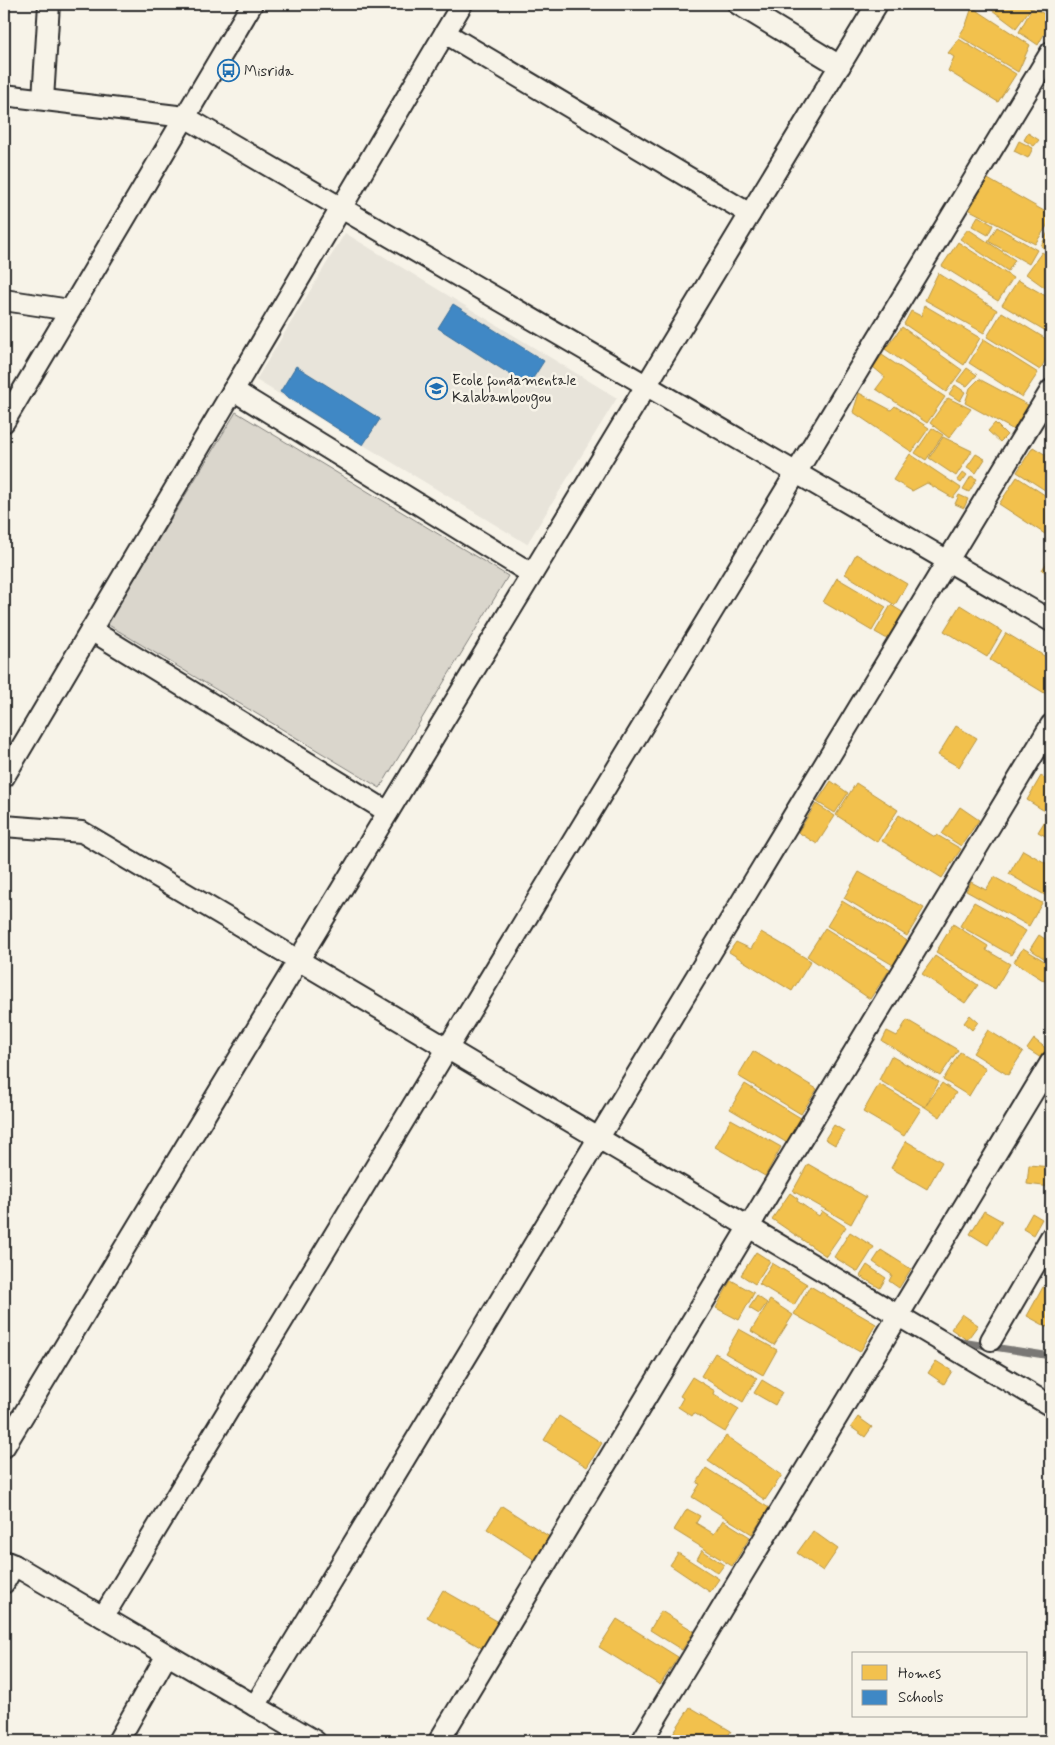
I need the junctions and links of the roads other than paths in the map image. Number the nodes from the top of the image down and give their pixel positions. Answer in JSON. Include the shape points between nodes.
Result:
{"nodes":[{"id":1,"x":49,"y":4,"type":"edge"},
{"id":2,"x":252,"y":4,"type":"edge"},
{"id":3,"x":462,"y":4,"type":"edge"},
{"id":4,"x":738,"y":4,"type":"edge"},
{"id":5,"x":877,"y":4,"type":"edge"},
{"id":6,"x":445,"y":33,"type":"junction"},
{"id":7,"x":1051,"y":52,"type":"edge"},
{"id":8,"x":840,"y":66,"type":"junction"},
{"id":9,"x":4,"y":95,"type":"edge"},
{"id":10,"x":43,"y":99,"type":"junction"},
{"id":11,"x":185,"y":117,"type":"junction"},
{"id":12,"x":342,"y":208,"type":"junction"},
{"id":13,"x":750,"y":214,"type":"junction"},
{"id":14,"x":4,"y":300,"type":"edge"},
{"id":15,"x":70,"y":310,"type":"junction"},
{"id":16,"x":646,"y":385,"type":"junction"},
{"id":17,"x":233,"y":390,"type":"junction"},
{"id":18,"x":1051,"y":390,"type":"edge"},
{"id":19,"x":4,"y":422,"type":"edge"},
{"id":20,"x":796,"y":472,"type":"junction"},
{"id":21,"x":948,"y":561,"type":"junction"},
{"id":22,"x":532,"y":574,"type":"junction"},
{"id":23,"x":1051,"y":621,"type":"edge"},
{"id":24,"x":91,"y":630,"type":"junction"},
{"id":25,"x":1051,"y":725,"type":"edge"},
{"id":26,"x":4,"y":777,"type":"edge"},
{"id":27,"x":388,"y":812,"type":"junction"},
{"id":28,"x":4,"y":826,"type":"edge"},
{"id":29,"x":298,"y":960,"type":"junction"},
{"id":30,"x":447,"y":1049,"type":"junction"},
{"id":31,"x":1051,"y":1062,"type":"edge"},
{"id":32,"x":599,"y":1138,"type":"junction"},
{"id":33,"x":749,"y":1227,"type":"junction"},
{"id":34,"x":1051,"y":1237,"type":"edge"},
{"id":35,"x":898,"y":1316,"type":"junction"},
{"id":36,"x":991,"y":1340,"type":"dead end"},
{"id":37,"x":1051,"y":1406,"type":"edge"},
{"id":38,"x":4,"y":1447,"type":"edge"},
{"id":39,"x":9,"y":1563,"type":"edge"},
{"id":40,"x":4,"y":1583,"type":"edge"},
{"id":41,"x":103,"y":1617,"type":"junction"},
{"id":42,"x":167,"y":1655,"type":"junction"},
{"id":43,"x":255,"y":1706,"type":"junction"},
{"id":44,"x":118,"y":1741,"type":"edge"},
{"id":45,"x":315,"y":1741,"type":"edge"},
{"id":46,"x":439,"y":1741,"type":"edge"},
{"id":47,"x":642,"y":1741,"type":"edge"}],
"edges":[{"from":1,"to":10,"type":"street"},
{"from":2,"to":11,"type":"street"},
{"from":3,"to":6,"type":"street"},
{"from":4,"to":8,"type":"street"},
{"from":5,"to":8,"type":"street"},
{"from":6,"to":12,"type":"street"},
{"from":6,"to":13,"type":"street"},
{"from":7,"to":20,"type":"street"},
{"from":8,"to":13,"type":"street"},
{"from":9,"to":10,"type":"street"},
{"from":10,"to":11,"type":"street"},
{"from":11,"to":12,"type":"street"},
{"from":11,"to":15,"type":"street"},
{"from":12,"to":16,"type":"street"},
{"from":12,"to":17,"type":"street"},
{"from":13,"to":16,"type":"street"},
{"from":14,"to":15,"type":"street"},
{"from":15,"to":19,"type":"street"},
{"from":16,"to":20,"type":"street"},
{"from":16,"to":22,"type":"street"},
{"from":17,"to":22,"type":"street"},
{"from":17,"to":24,"type":"street"},
{"from":18,"to":21,"type":"street"},
{"from":20,"to":21,"type":"street"},
{"from":20,"to":30,"type":"street"},
{"from":21,"to":23,"type":"street"},
{"from":21,"to":32,"type":"street"},
{"from":22,"to":27,"type":"street"},
{"from":24,"to":26,"type":"street"},
{"from":24,"to":27,"type":"street"},
{"from":25,"to":33,"type":"street"},
{"from":27,"to":29,"type":"street"},
{"from":28,"to":29,"type":"street","via":[[82,832]]},
{"from":29,"to":30,"type":"street"},
{"from":29,"to":38,"type":"street"},
{"from":30,"to":32,"type":"street"},
{"from":30,"to":41,"type":"street"},
{"from":31,"to":35,"type":"street"},
{"from":32,"to":33,"type":"street"},
{"from":32,"to":43,"type":"street"},
{"from":33,"to":35,"type":"street"},
{"from":33,"to":46,"type":"street"},
{"from":34,"to":36,"type":"street"},
{"from":35,"to":37,"type":"street"},
{"from":35,"to":47,"type":"street"},
{"from":39,"to":40,"type":"street"},
{"from":39,"to":41,"type":"street"},
{"from":41,"to":42,"type":"street"},
{"from":42,"to":43,"type":"street"},
{"from":42,"to":44,"type":"street"},
{"from":43,"to":45,"type":"street"}]}
